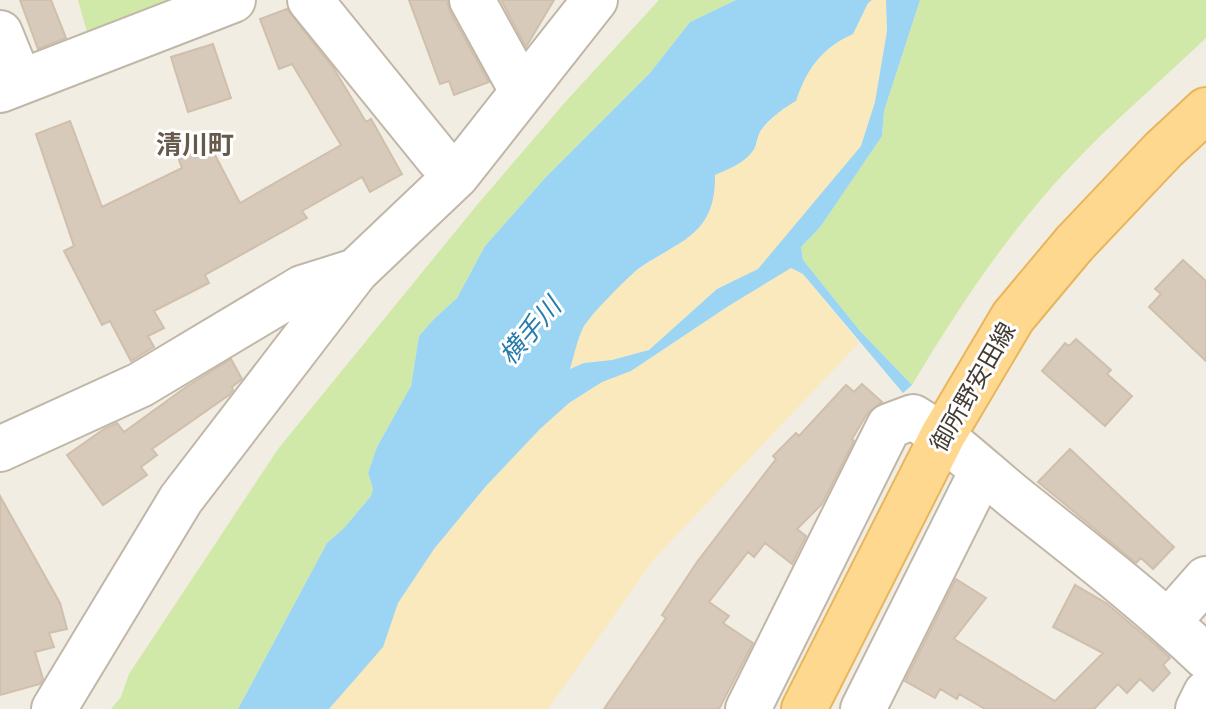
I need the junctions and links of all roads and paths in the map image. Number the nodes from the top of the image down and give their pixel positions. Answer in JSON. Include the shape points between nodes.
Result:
{"nodes":[{"id":1,"x":233,"y":0,"type":"edge"},
{"id":2,"x":310,"y":0,"type":"edge"},
{"id":3,"x":472,"y":0,"type":"edge"},
{"id":4,"x":595,"y":0,"type":"edge"},
{"id":5,"x":0,"y":33,"type":"edge"},
{"id":6,"x":10,"y":86,"type":"edge"},
{"id":7,"x":522,"y":91,"type":"junction"},
{"id":8,"x":1206,"y":110,"type":"edge"},
{"id":9,"x":457,"y":175,"type":"junction"},
{"id":10,"x":356,"y":271,"type":"junction"},
{"id":11,"x":943,"y":435,"type":"junction"},
{"id":12,"x":0,"y":449,"type":"edge"},
{"id":13,"x":982,"y":471,"type":"junction"},
{"id":14,"x":1206,"y":579,"type":"edge"},
{"id":15,"x":1169,"y":621,"type":"junction"},
{"id":16,"x":1206,"y":657,"type":"edge"},
{"id":17,"x":1206,"y":693,"type":"edge"},
{"id":18,"x":54,"y":709,"type":"edge"},
{"id":19,"x":748,"y":709,"type":"edge"},
{"id":20,"x":804,"y":709,"type":"edge"},
{"id":21,"x":863,"y":709,"type":"edge"},
{"id":22,"x":1198,"y":709,"type":"edge"}],
"edges":[{"from":1,"to":6,"type":"street"},
{"from":2,"to":9,"type":"street"},
{"from":3,"to":7,"type":"street"},
{"from":4,"to":7,"type":"street"},
{"from":5,"to":6,"type":"street"},
{"from":7,"to":9,"type":"street"},
{"from":8,"to":11,"type":"main road","name":"御所野安田線","via":[[1074,244],[1013,317]]},
{"from":9,"to":10,"type":"street"},
{"from":10,"to":12,"type":"street","via":[[302,288],[140,385]]},
{"from":10,"to":18,"type":"street","via":[[181,499]]},
{"from":11,"to":13,"type":"street"},
{"from":11,"to":19,"type":"street","via":[[913,417],[889,426]]},
{"from":11,"to":20,"type":"main road","name":"御所野安田線"},
{"from":13,"to":15,"type":"street"},
{"from":13,"to":21,"type":"street"},
{"from":14,"to":15,"type":"street"},
{"from":15,"to":16,"type":"street"},
{"from":17,"to":22,"type":"street"}]}
